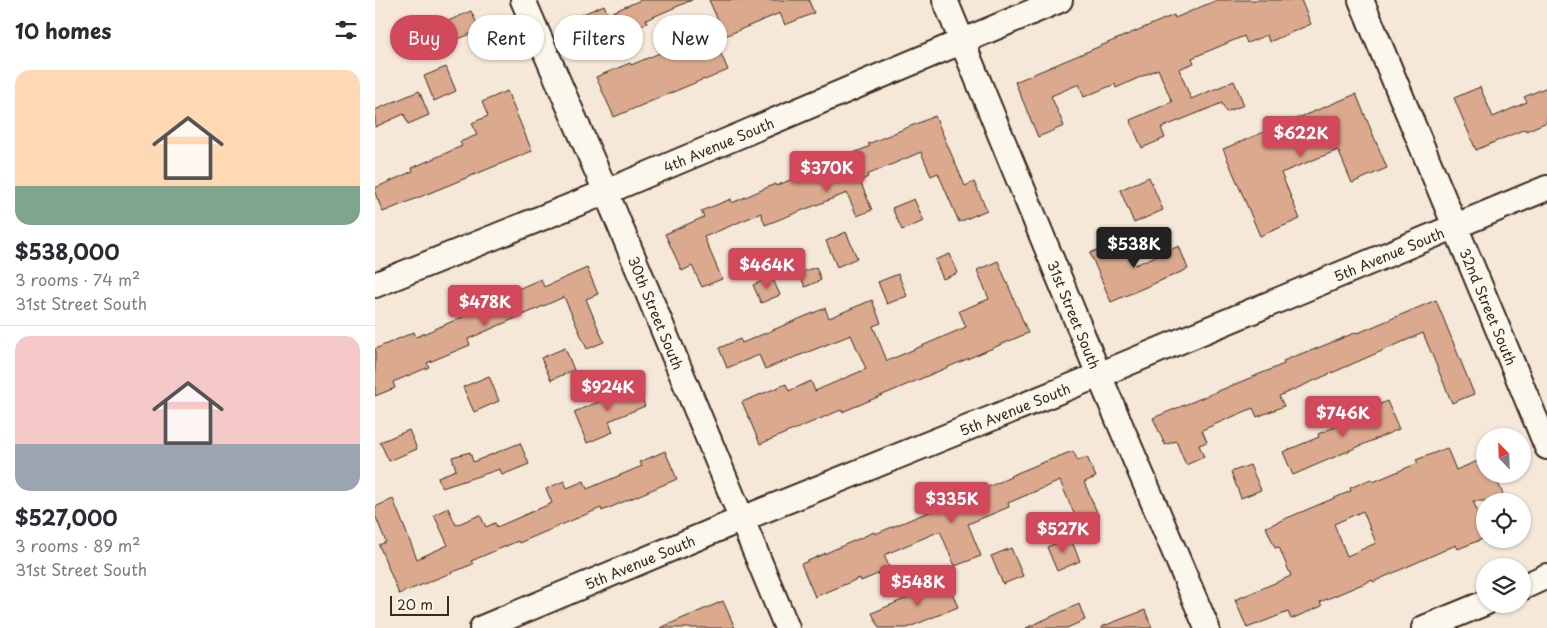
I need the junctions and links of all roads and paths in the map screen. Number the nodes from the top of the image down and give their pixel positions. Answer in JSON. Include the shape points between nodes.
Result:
{"nodes":[{"id":1,"x":523,"y":0,"type":"edge"},
{"id":2,"x":945,"y":0,"type":"edge"},
{"id":3,"x":1059,"y":0,"type":"edge"},
{"id":4,"x":1361,"y":0,"type":"edge"},
{"id":5,"x":963,"y":40,"type":"junction"},
{"id":6,"x":1547,"y":188,"type":"edge"},
{"id":7,"x":606,"y":192,"type":"junction"},
{"id":8,"x":1455,"y":226,"type":"junction"},
{"id":9,"x":375,"y":285,"type":"edge"},
{"id":10,"x":1099,"y":376,"type":"junction"},
{"id":11,"x":1547,"y":447,"type":"edge"},
{"id":12,"x":742,"y":519,"type":"junction"},
{"id":13,"x":1547,"y":576,"type":"edge"},
{"id":14,"x":1531,"y":583,"type":"edge"},
{"id":15,"x":1476,"y":606,"type":"edge"},
{"id":16,"x":482,"y":628,"type":"edge"},
{"id":17,"x":787,"y":628,"type":"edge"},
{"id":18,"x":1207,"y":628,"type":"edge"},
{"id":19,"x":1424,"y":628,"type":"edge"}],
"edges":[{"from":1,"to":7,"type":"street","name":"30th Street South"},
{"from":2,"to":5,"type":"street","name":"31st Street South"},
{"from":3,"to":5,"type":"street","name":"4th Avenue South"},
{"from":4,"to":8,"type":"street","name":"32nd Street South"},
{"from":5,"to":7,"type":"street","name":"4th Avenue South"},
{"from":5,"to":10,"type":"street","name":"31st Street South"},
{"from":6,"to":8,"type":"street","name":"5th Avenue South"},
{"from":7,"to":9,"type":"street","name":"4th Avenue South"},
{"from":7,"to":12,"type":"street","name":"30th Street South"},
{"from":8,"to":10,"type":"street","name":"5th Avenue South"},
{"from":8,"to":11,"type":"street","name":"32nd Street South"},
{"from":10,"to":12,"type":"street","name":"5th Avenue South"},
{"from":10,"to":18,"type":"street","name":"31st Street South"},
{"from":12,"to":16,"type":"street","name":"5th Avenue South"},
{"from":12,"to":17,"type":"street","name":"30th Street South"},
{"from":13,"to":14,"type":"street"},
{"from":15,"to":19,"type":"street"}]}
